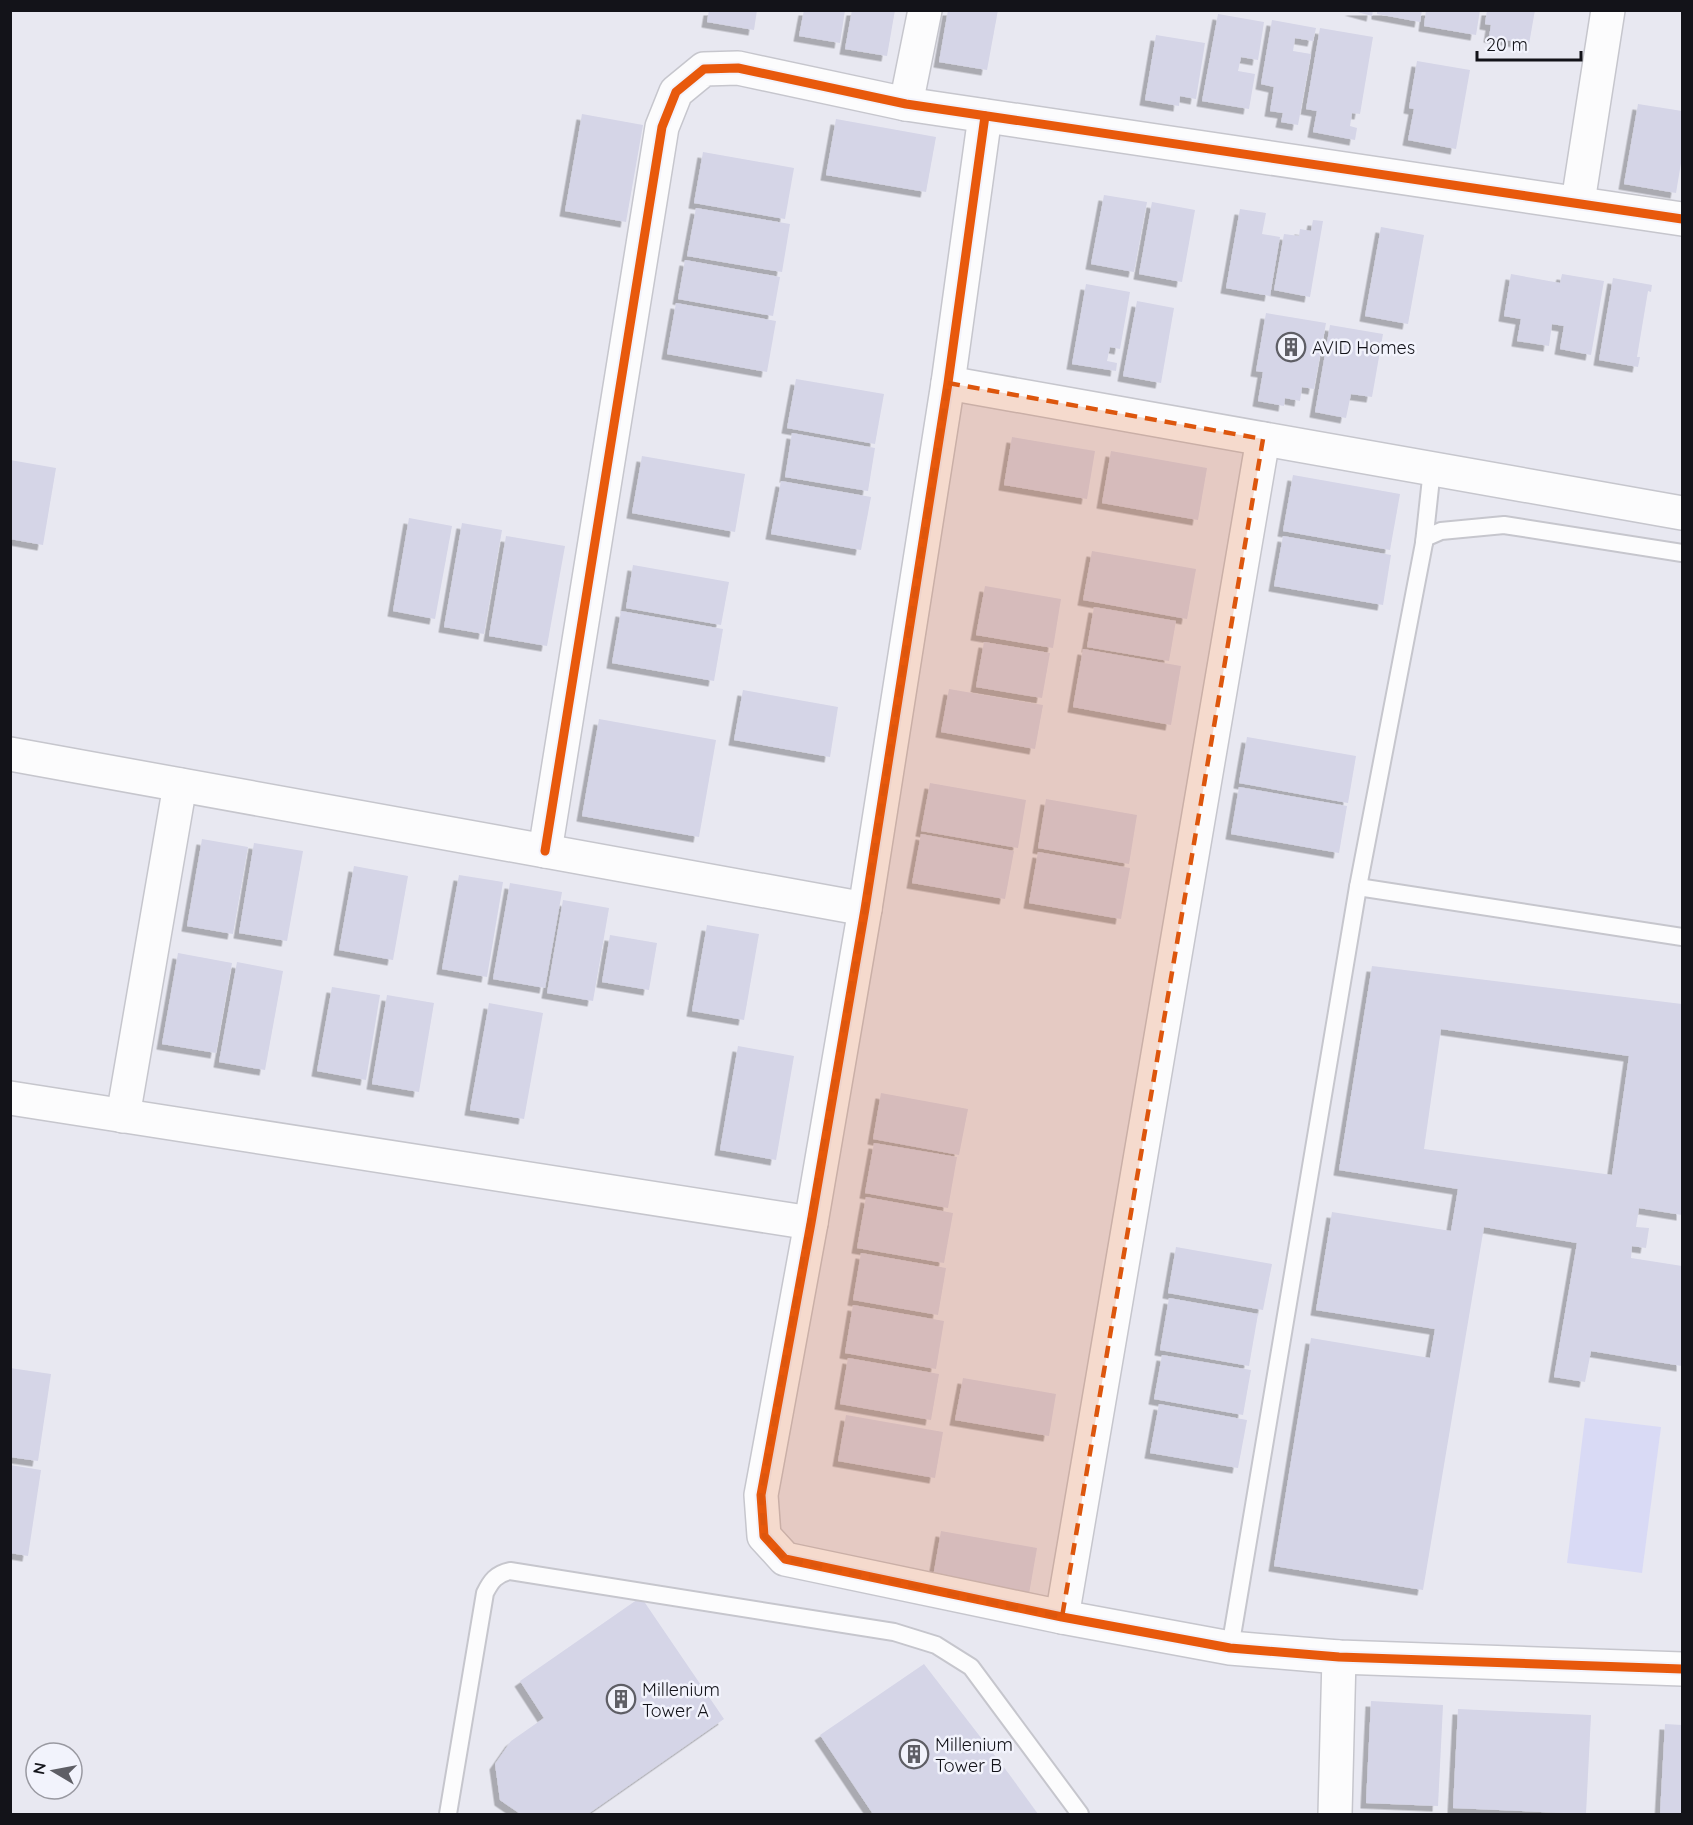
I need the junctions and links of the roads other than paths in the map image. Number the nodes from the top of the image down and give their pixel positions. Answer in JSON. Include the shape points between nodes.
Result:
{"nodes":[{"id":1,"x":925,"y":10,"type":"edge"},
{"id":2,"x":1608,"y":10,"type":"edge"},
{"id":3,"x":906,"y":104,"type":"junction"},
{"id":4,"x":985,"y":116,"type":"junction"},
{"id":5,"x":1578,"y":202,"type":"junction"},
{"id":6,"x":1683,"y":219,"type":"edge"},
{"id":7,"x":948,"y":383,"type":"junction"},
{"id":8,"x":1263,"y":439,"type":"junction"},
{"id":9,"x":1432,"y":469,"type":"junction"},
{"id":10,"x":1683,"y":513,"type":"edge"},
{"id":11,"x":1424,"y":543,"type":"junction"},
{"id":12,"x":1683,"y":553,"type":"edge"},
{"id":13,"x":10,"y":754,"type":"edge"},
{"id":14,"x":180,"y":785,"type":"junction"},
{"id":15,"x":545,"y":851,"type":"junction"},
{"id":16,"x":1358,"y":887,"type":"junction"},
{"id":17,"x":865,"y":909,"type":"junction"},
{"id":18,"x":1683,"y":937,"type":"edge"},
{"id":19,"x":10,"y":1098,"type":"edge"},
{"id":20,"x":123,"y":1116,"type":"junction"},
{"id":21,"x":811,"y":1223,"type":"junction"},
{"id":22,"x":1062,"y":1617,"type":"junction"},
{"id":23,"x":1230,"y":1648,"type":"junction"},
{"id":24,"x":1339,"y":1657,"type":"junction"},
{"id":25,"x":1683,"y":1669,"type":"edge"},
{"id":26,"x":448,"y":1815,"type":"edge"},
{"id":27,"x":1080,"y":1815,"type":"edge"},
{"id":28,"x":1335,"y":1815,"type":"edge"}],
"edges":[{"from":1,"to":3,"type":"street"},
{"from":2,"to":5,"type":"street"},
{"from":3,"to":4,"type":"street"},
{"from":3,"to":15,"type":"street","via":[[738,68],[704,69],[676,92],[662,127]]},
{"from":4,"to":5,"type":"street"},
{"from":4,"to":7,"type":"street"},
{"from":5,"to":6,"type":"street"},
{"from":7,"to":8,"type":"street"},
{"from":7,"to":17,"type":"street"},
{"from":8,"to":9,"type":"street"},
{"from":8,"to":22,"type":"street"},
{"from":9,"to":10,"type":"street"},
{"from":9,"to":11,"type":"lane"},
{"from":11,"to":12,"type":"lane","via":[[1425,538],[1441,531],[1504,525]]},
{"from":11,"to":16,"type":"lane"},
{"from":13,"to":14,"type":"street"},
{"from":14,"to":15,"type":"street"},
{"from":14,"to":20,"type":"street"},
{"from":15,"to":17,"type":"street"},
{"from":16,"to":18,"type":"lane"},
{"from":16,"to":23,"type":"lane"},
{"from":17,"to":21,"type":"street"},
{"from":19,"to":20,"type":"street"},
{"from":20,"to":21,"type":"street"},
{"from":21,"to":22,"type":"street","via":[[761,1495],[764,1536],[785,1559]]},
{"from":22,"to":23,"type":"street"},
{"from":23,"to":24,"type":"street"},
{"from":24,"to":25,"type":"street"},
{"from":24,"to":28,"type":"street"},
{"from":26,"to":27,"type":"lane","via":[[485,1593],[498,1574],[510,1571],[894,1632],[936,1645],[971,1667]]}]}
